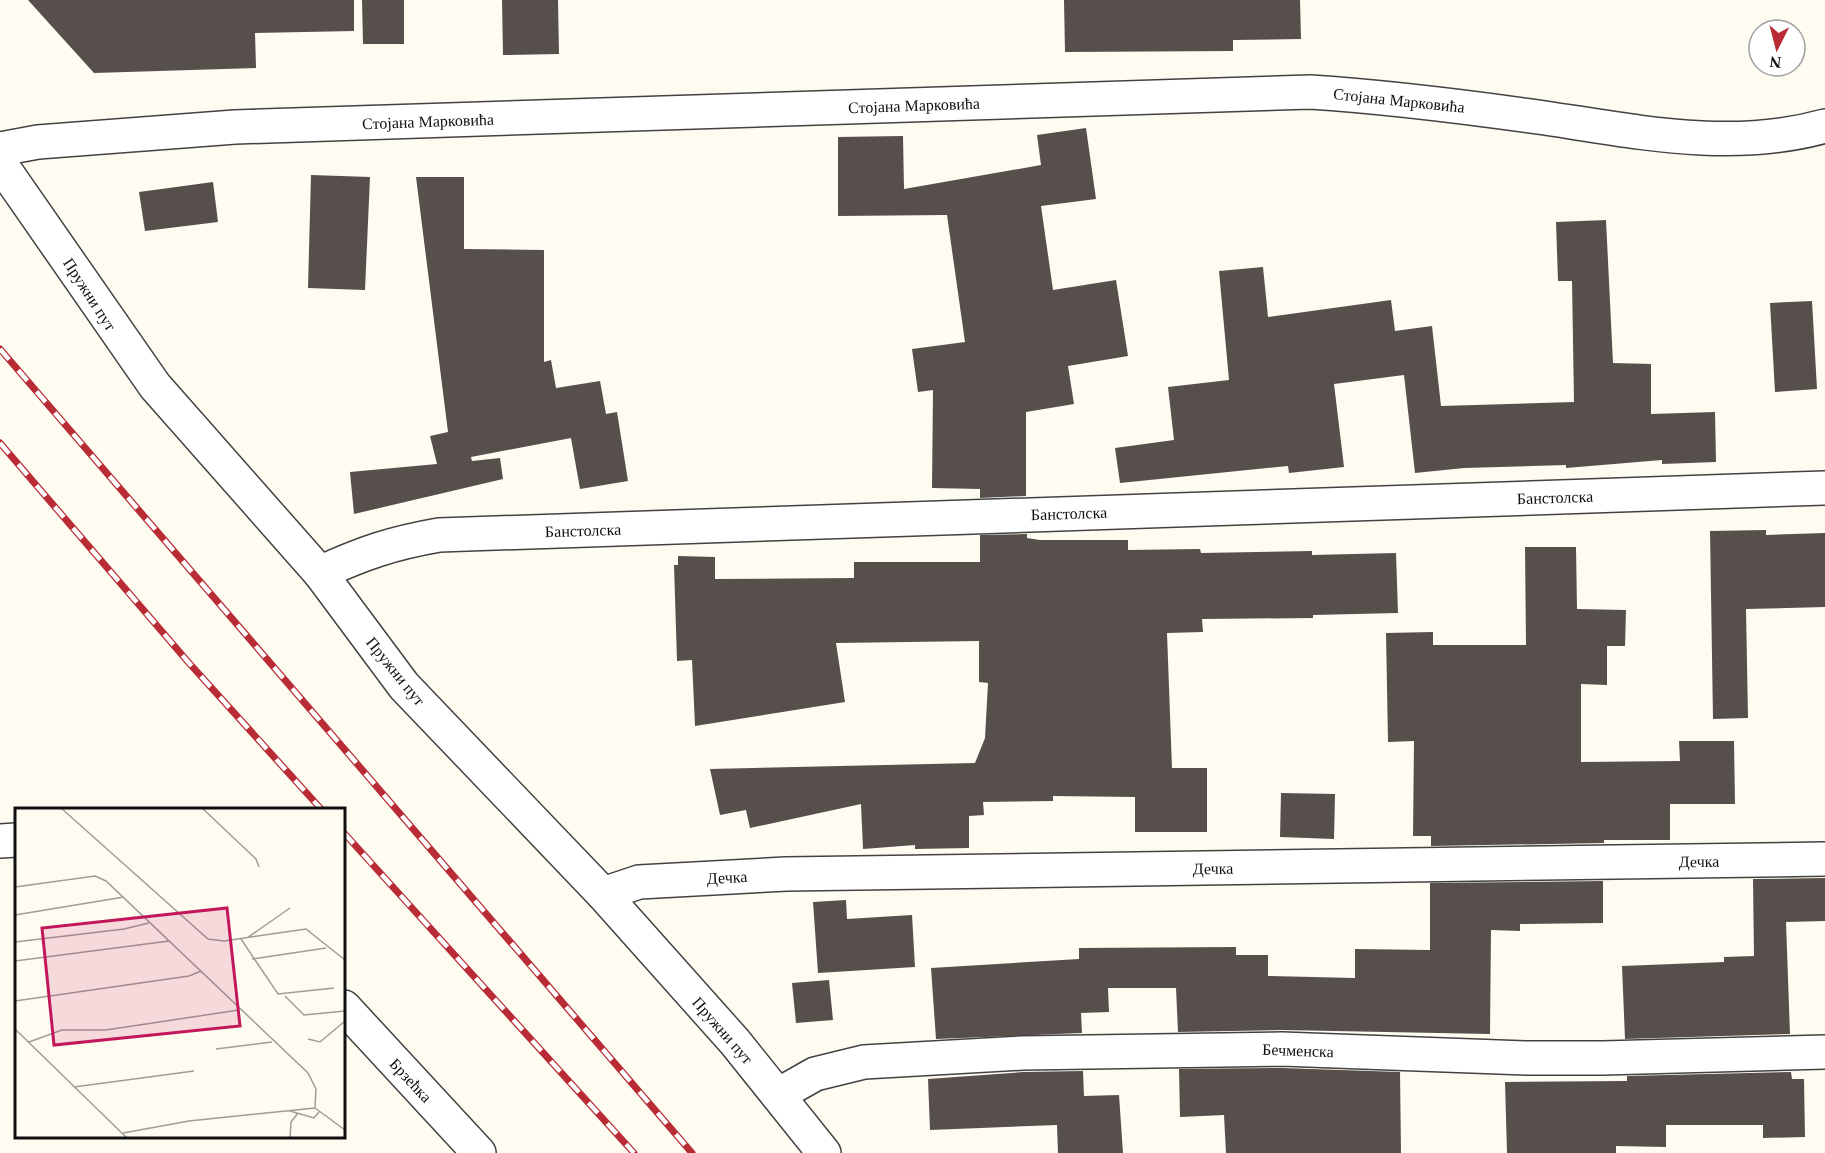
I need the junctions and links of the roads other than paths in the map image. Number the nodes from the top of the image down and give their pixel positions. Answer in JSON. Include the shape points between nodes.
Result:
{"nodes":[{"id":1,"x":1825,"y":126,"type":"edge"},
{"id":2,"x":0,"y":149,"type":"edge"},
{"id":3,"x":0,"y":163,"type":"edge"},
{"id":4,"x":1825,"y":488,"type":"edge"},
{"id":5,"x":320,"y":573,"type":"junction"},
{"id":6,"x":15,"y":840,"type":"edge"},
{"id":7,"x":0,"y":841,"type":"edge"},
{"id":8,"x":1825,"y":860,"type":"edge"},
{"id":9,"x":603,"y":894,"type":"junction"},
{"id":10,"x":345,"y":1008,"type":"edge"},
{"id":11,"x":1825,"y":1052,"type":"edge"},
{"id":12,"x":778,"y":1095,"type":"junction"},
{"id":13,"x":479,"y":1153,"type":"edge"},
{"id":14,"x":824,"y":1153,"type":"edge"}],
"edges":[{"from":1,"to":2,"type":"street","name":"Стојана Марковића","via":[[1763,139],[1704,139],[1382,96],[1310,92],[235,127],[38,142]]},
{"from":3,"to":5,"type":"street","name":"Пружни пут","via":[[154,386]]},
{"from":4,"to":5,"type":"street","name":"Банстолска","via":[[439,535],[391,543]]},
{"from":5,"to":9,"type":"street","name":"Пружни пут","via":[[404,686]]},
{"from":6,"to":7,"type":"street"},
{"from":8,"to":9,"type":"street","name":"Дечка","via":[[786,874],[639,882]]},
{"from":9,"to":12,"type":"street","name":"Пружни пут"},
{"from":10,"to":13,"type":"street","name":"Брзећка"},
{"from":11,"to":12,"type":"street","name":"Бечменска","via":[[1603,1058],[1282,1049],[1023,1053],[864,1062],[815,1074]]},
{"from":12,"to":14,"type":"street","name":"Пружни пут"}]}
